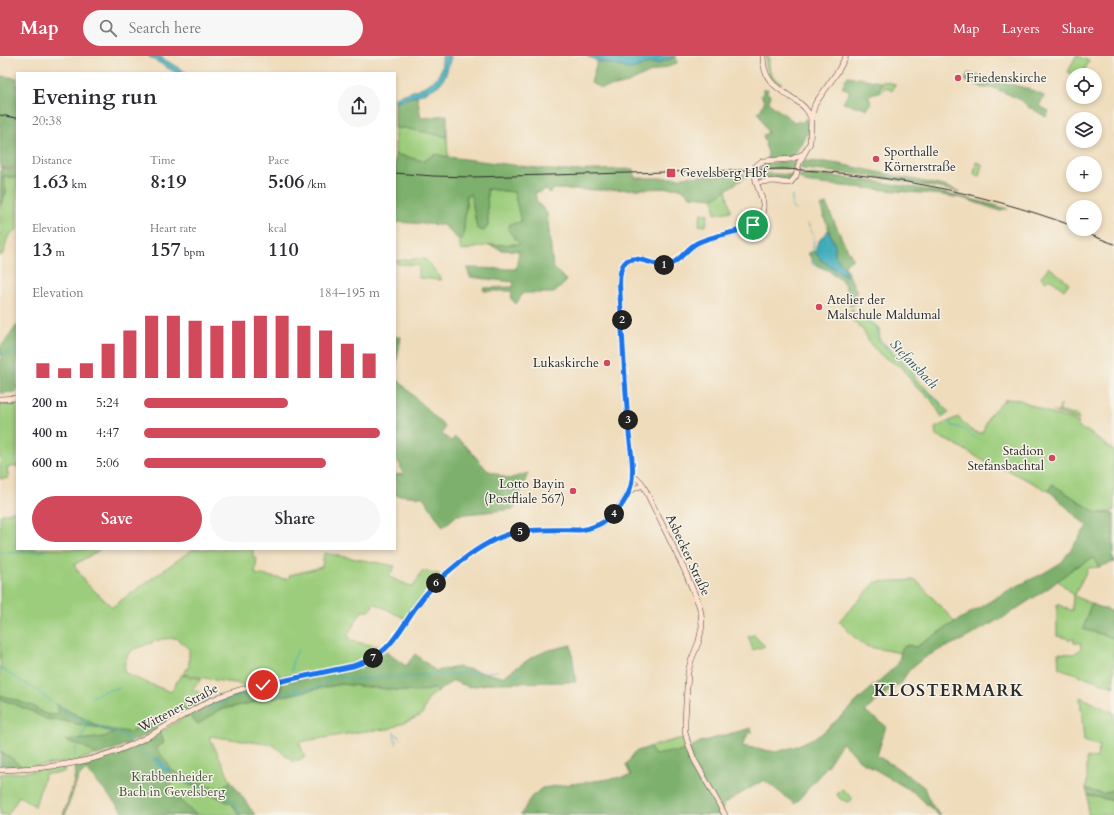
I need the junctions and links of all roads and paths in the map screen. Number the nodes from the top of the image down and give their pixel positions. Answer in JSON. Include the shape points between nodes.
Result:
{"nodes":[{"id":1,"x":763,"y":56,"type":"edge"},
{"id":2,"x":846,"y":56,"type":"edge"},
{"id":3,"x":815,"y":104,"type":"junction"},
{"id":4,"x":806,"y":108,"type":"junction"},
{"id":5,"x":811,"y":118,"type":"junction"},
{"id":6,"x":803,"y":154,"type":"junction"},
{"id":7,"x":792,"y":159,"type":"junction"},
{"id":8,"x":797,"y":167,"type":"junction"},
{"id":9,"x":756,"y":175,"type":"junction"},
{"id":10,"x":761,"y":182,"type":"junction"},
{"id":11,"x":759,"y":188,"type":"junction"},
{"id":12,"x":16,"y":398,"type":"edge"},
{"id":13,"x":0,"y":399,"type":"edge"},
{"id":14,"x":632,"y":480,"type":"junction"},
{"id":15,"x":643,"y":487,"type":"junction"},
{"id":16,"x":629,"y":492,"type":"junction"},
{"id":17,"x":0,"y":770,"type":"edge"},
{"id":18,"x":725,"y":815,"type":"edge"}],
"edges":[{"from":1,"to":4,"type":"main road","via":[[763,67],[768,79]]},
{"from":2,"to":3,"type":"main road"},
{"from":3,"to":4,"type":"main road"},
{"from":3,"to":5,"type":"main road"},
{"from":4,"to":5,"type":"main road"},
{"from":5,"to":6,"type":"main road","via":[[810,143]]},
{"from":6,"to":7,"type":"main road"},
{"from":6,"to":8,"type":"main road"},
{"from":7,"to":8,"type":"main road"},
{"from":7,"to":9,"type":"main road","via":[[762,161],[756,166]]},
{"from":8,"to":10,"type":"main road","via":[[796,176],[791,182]]},
{"from":9,"to":10,"type":"main road"},
{"from":9,"to":11,"type":"main road","name":"Wittener Straße"},
{"from":10,"to":11,"type":"main road"},
{"from":11,"to":14,"type":"main road","name":"Wittener Straße","via":[[763,210],[760,219],[753,225],[697,243],[668,265],[633,259],[621,269],[619,285]]},
{"from":12,"to":13,"type":"main road"},
{"from":14,"to":15,"type":"main road"},
{"from":14,"to":16,"type":"main road","name":"Wittener Straße"},
{"from":15,"to":16,"type":"main road"},
{"from":15,"to":18,"type":"main road","name":"Asbecker Straße","via":[[685,571],[701,613],[699,641],[689,670],[685,731],[694,760]]},
{"from":16,"to":17,"type":"main road","name":"Wittener Straße","via":[[610,519],[596,526],[581,530],[519,532],[483,545],[435,584],[390,644],[377,656],[364,663],[223,695],[190,711],[142,740],[74,764]]}]}
